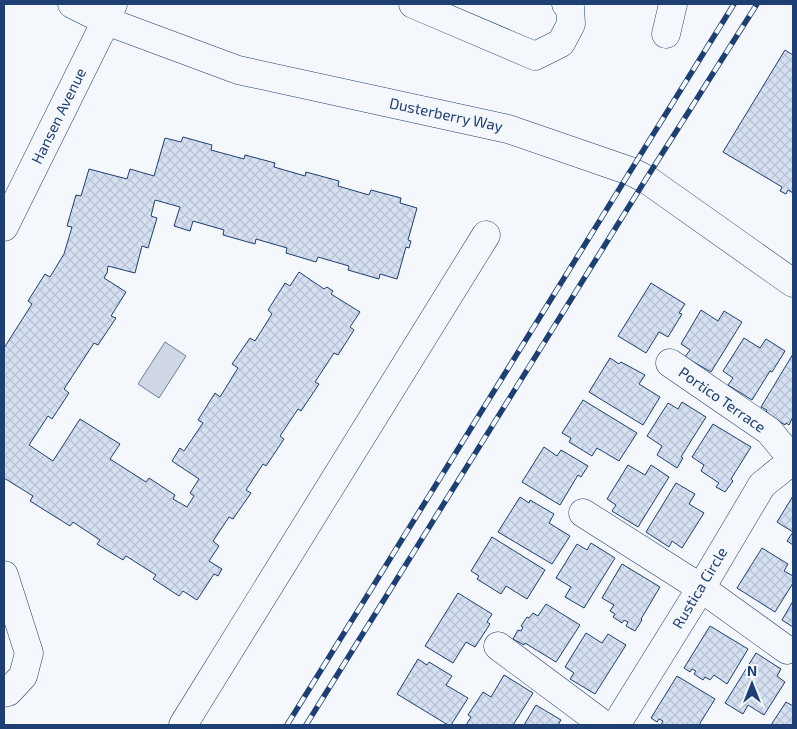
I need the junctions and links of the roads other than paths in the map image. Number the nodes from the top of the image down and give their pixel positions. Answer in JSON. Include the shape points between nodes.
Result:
{"nodes":[{"id":1,"x":72,"y":4,"type":"edge"},
{"id":2,"x":413,"y":4,"type":"edge"},
{"id":3,"x":674,"y":4,"type":"edge"},
{"id":4,"x":572,"y":5,"type":"edge"},
{"id":5,"x":109,"y":12,"type":"edge"},
{"id":6,"x":666,"y":34,"type":"dead end"},
{"id":7,"x":4,"y":227,"type":"edge"},
{"id":8,"x":486,"y":235,"type":"dead end"},
{"id":9,"x":793,"y":283,"type":"edge"},
{"id":10,"x":670,"y":363,"type":"dead end"},
{"id":11,"x":793,"y":460,"type":"edge"},
{"id":12,"x":583,"y":513,"type":"dead end"},
{"id":13,"x":4,"y":575,"type":"edge"},
{"id":14,"x":701,"y":588,"type":"junction"},
{"id":15,"x":498,"y":646,"type":"dead end"},
{"id":16,"x":787,"y":650,"type":"dead end"},
{"id":17,"x":4,"y":693,"type":"edge"},
{"id":18,"x":183,"y":725,"type":"edge"},
{"id":19,"x":604,"y":725,"type":"edge"},
{"id":20,"x":616,"y":725,"type":"edge"}],
"edges":[{"from":1,"to":5,"type":"street","name":"Dusterberry Way"},
{"from":2,"to":4,"type":"street","via":[[535,56],[561,43],[572,24]]},
{"from":3,"to":6,"type":"street"},
{"from":5,"to":7,"type":"street","name":"Hansen Avenue"},
{"from":5,"to":9,"type":"street","name":"Dusterberry Way","via":[[238,70],[508,129],[630,171]]},
{"from":8,"to":18,"type":"street"},
{"from":10,"to":11,"type":"street","name":"Portico Terrace","via":[[769,431]]},
{"from":11,"to":14,"type":"street","name":"Rustica Circle","via":[[762,485]]},
{"from":12,"to":14,"type":"street"},
{"from":13,"to":17,"type":"street","via":[[29,654],[23,676]]},
{"from":14,"to":16,"type":"street"},
{"from":14,"to":20,"type":"street","name":"Rustica Circle"},
{"from":15,"to":19,"type":"street"}]}
